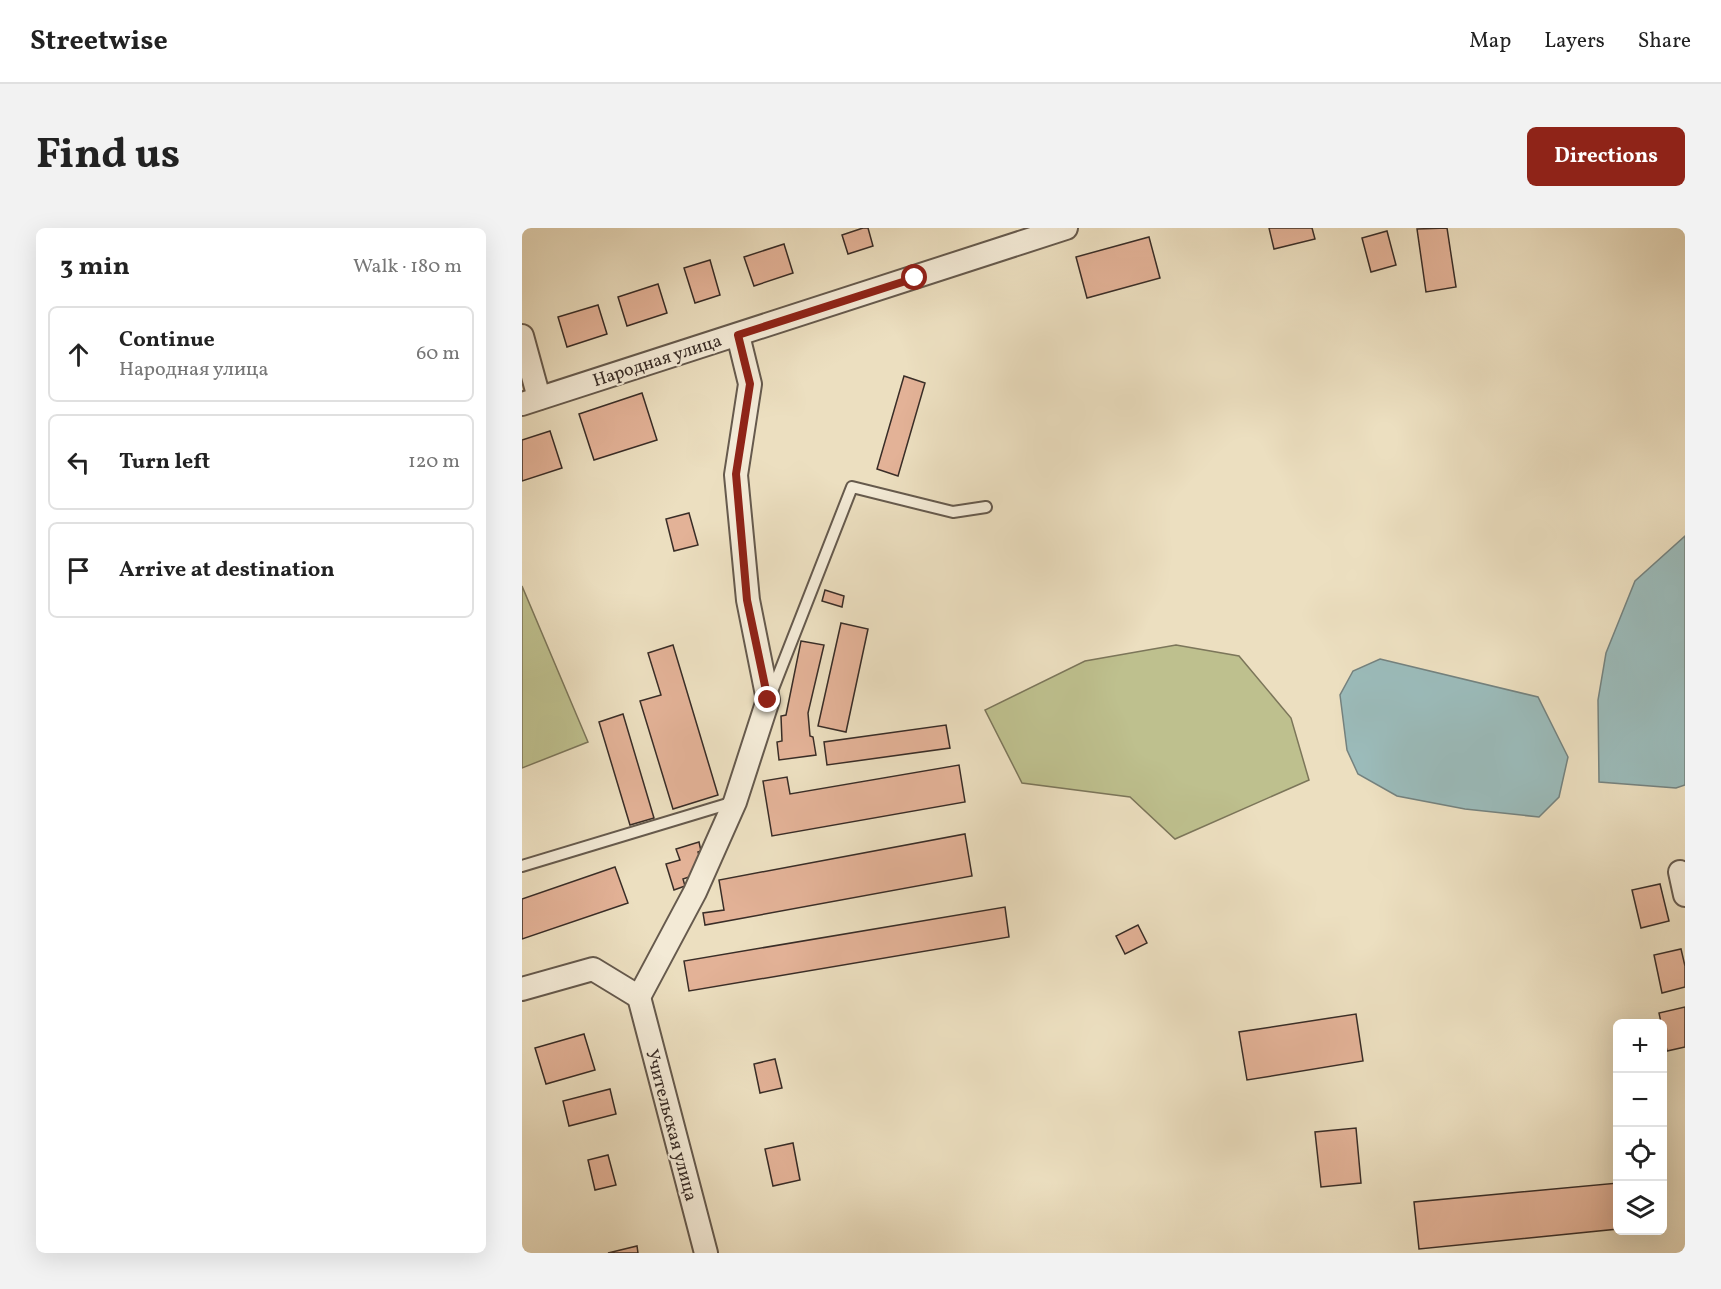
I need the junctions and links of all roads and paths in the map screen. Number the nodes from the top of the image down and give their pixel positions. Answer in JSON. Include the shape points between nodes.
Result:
{"nodes":[{"id":1,"x":1066,"y":228,"type":"edge"},
{"id":2,"x":738,"y":335,"type":"junction"},
{"id":3,"x":522,"y":336,"type":"edge"},
{"id":4,"x":531,"y":401,"type":"edge"},
{"id":5,"x":986,"y":507,"type":"dead end"},
{"id":6,"x":768,"y":700,"type":"junction"},
{"id":7,"x":735,"y":802,"type":"junction"},
{"id":8,"x":522,"y":866,"type":"edge"},
{"id":9,"x":1680,"y":872,"type":"dead end"},
{"id":10,"x":1685,"y":895,"type":"edge"},
{"id":11,"x":522,"y":989,"type":"edge"},
{"id":12,"x":639,"y":997,"type":"junction"},
{"id":13,"x":706,"y":1253,"type":"edge"}],
"edges":[{"from":1,"to":2,"type":"street","name":"Народная улица"},
{"from":2,"to":4,"type":"street","name":"Народная улица"},
{"from":2,"to":6,"type":"street","via":[[750,384],[736,474],[747,600]]},
{"from":3,"to":4,"type":"street"},
{"from":5,"to":6,"type":"lane","via":[[953,512],[852,487]]},
{"from":6,"to":7,"type":"street"},
{"from":7,"to":8,"type":"lane"},
{"from":7,"to":12,"type":"street","via":[[695,891]]},
{"from":9,"to":10,"type":"street"},
{"from":11,"to":12,"type":"street","via":[[593,969]]},
{"from":12,"to":13,"type":"street","name":"Учительская улица"}]}
